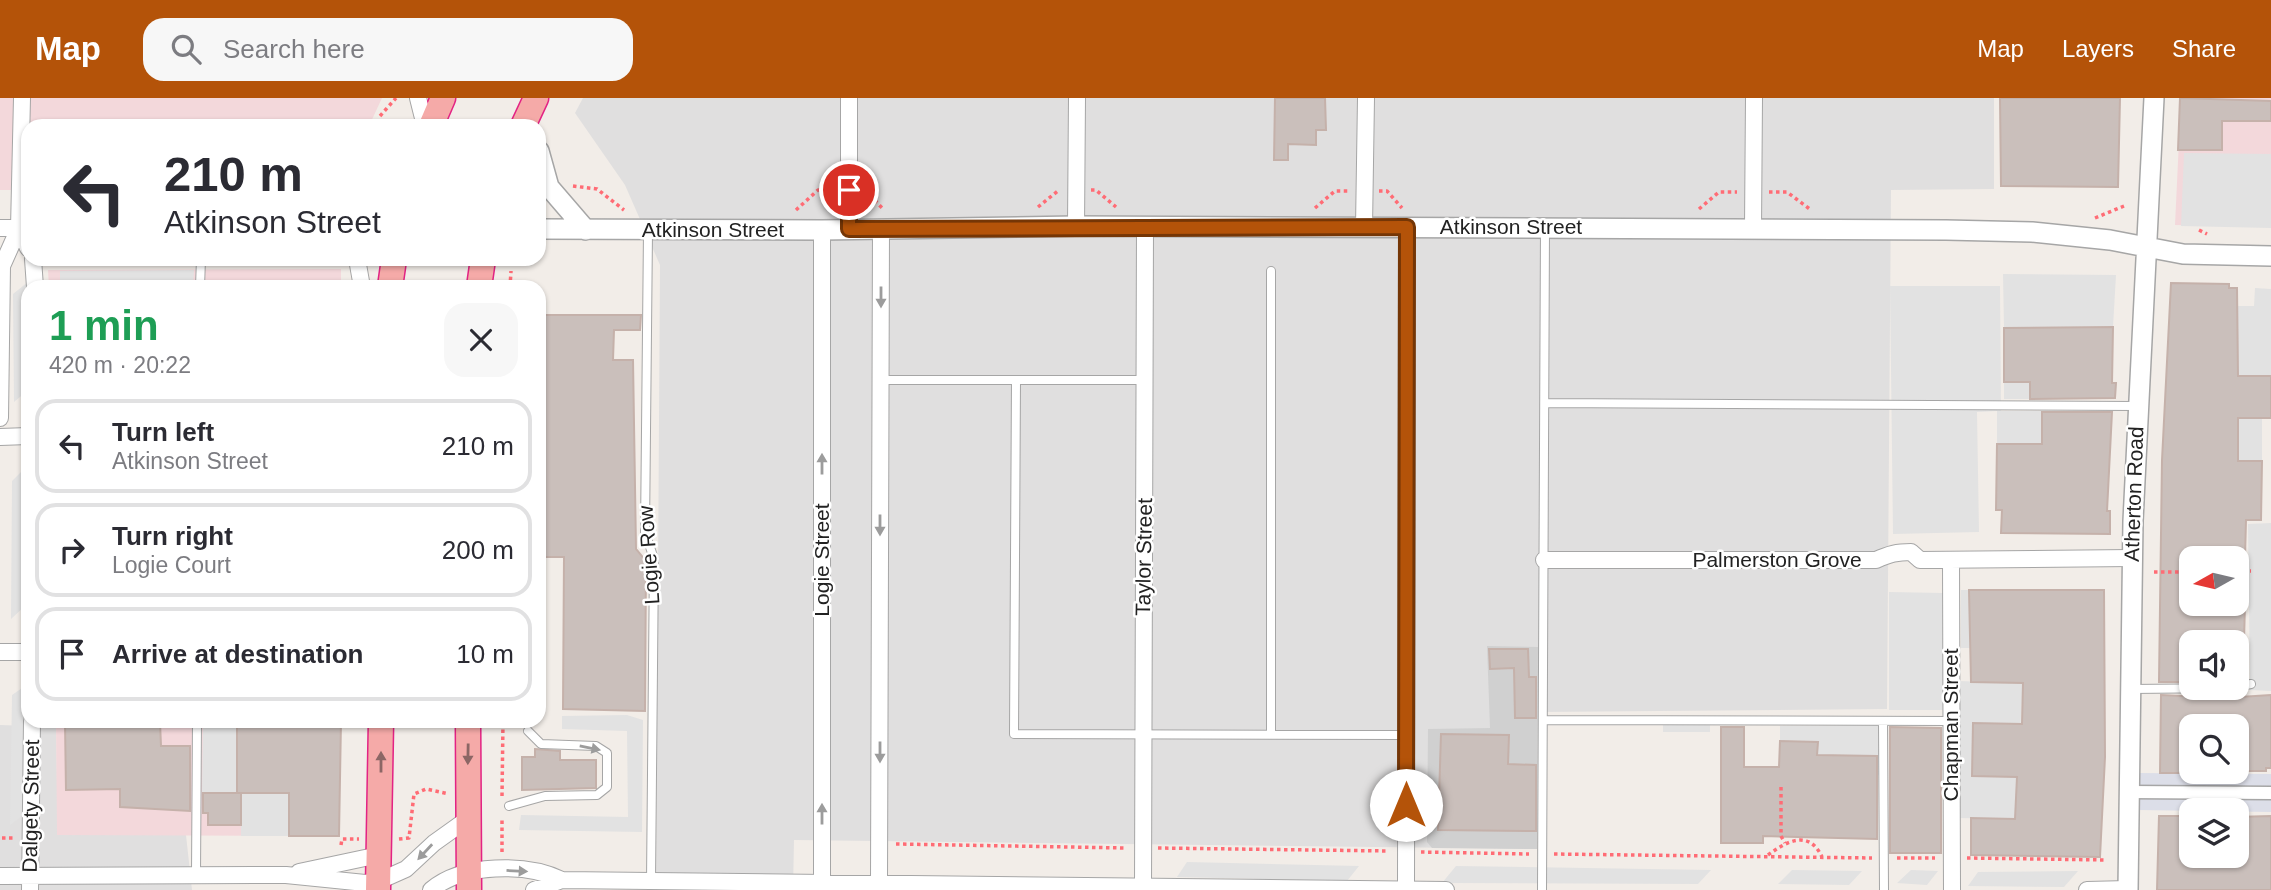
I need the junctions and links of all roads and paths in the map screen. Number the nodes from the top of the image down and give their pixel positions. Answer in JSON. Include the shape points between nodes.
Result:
{"nodes":[{"id":1,"x":22,"y":98,"type":"edge"},
{"id":2,"x":396,"y":98,"type":"edge"},
{"id":3,"x":418,"y":98,"type":"edge"},
{"id":4,"x":443,"y":98,"type":"edge"},
{"id":5,"x":849,"y":98,"type":"edge"},
{"id":6,"x":1077,"y":98,"type":"edge"},
{"id":7,"x":1366,"y":98,"type":"edge"},
{"id":8,"x":1754,"y":98,"type":"edge"},
{"id":9,"x":2154,"y":98,"type":"edge"},
{"id":10,"x":380,"y":116,"type":"dead end"},
{"id":11,"x":22,"y":119,"type":"edge"},
{"id":12,"x":423,"y":119,"type":"edge"},
{"id":13,"x":434,"y":119,"type":"edge"},
{"id":14,"x":546,"y":174,"type":"edge"},
{"id":15,"x":597,"y":189,"type":"dead end"},
{"id":16,"x":818,"y":190,"type":"dead end"},
{"id":17,"x":1787,"y":192,"type":"dead end"},
{"id":18,"x":636,"y":210,"type":"dead end"},
{"id":19,"x":784,"y":210,"type":"dead end"},
{"id":20,"x":1809,"y":210,"type":"dead end"},
{"id":21,"x":1076,"y":226,"type":"junction"},
{"id":22,"x":1145,"y":226,"type":"junction"},
{"id":23,"x":1407,"y":227,"type":"junction"},
{"id":24,"x":0,"y":228,"type":"edge"},
{"id":25,"x":1364,"y":228,"type":"junction"},
{"id":26,"x":1545,"y":228,"type":"junction"},
{"id":27,"x":1753,"y":228,"type":"junction"},
{"id":28,"x":21,"y":229,"type":"edge"},
{"id":29,"x":546,"y":229,"type":"edge"},
{"id":30,"x":849,"y":229,"type":"junction"},
{"id":31,"x":881,"y":229,"type":"junction"},
{"id":32,"x":586,"y":230,"type":"junction"},
{"id":33,"x":648,"y":230,"type":"junction"},
{"id":34,"x":822,"y":230,"type":"junction"},
{"id":35,"x":21,"y":234,"type":"edge"},
{"id":36,"x":2146,"y":249,"type":"junction"},
{"id":37,"x":2271,"y":256,"type":"edge"},
{"id":38,"x":511,"y":271,"type":"dead end"},
{"id":39,"x":1271,"y":271,"type":"dead end"},
{"id":40,"x":510,"y":280,"type":"edge"},
{"id":41,"x":881,"y":380,"type":"junction"},
{"id":42,"x":1016,"y":380,"type":"junction"},
{"id":43,"x":1146,"y":380,"type":"junction"},
{"id":44,"x":1545,"y":403,"type":"junction"},
{"id":45,"x":2137,"y":406,"type":"junction"},
{"id":46,"x":0,"y":418,"type":"edge"},
{"id":47,"x":21,"y":436,"type":"edge"},
{"id":48,"x":0,"y":437,"type":"edge"},
{"id":49,"x":2132,"y":558,"type":"junction"},
{"id":50,"x":1544,"y":560,"type":"junction"},
{"id":51,"x":1951,"y":560,"type":"junction"},
{"id":52,"x":2154,"y":572,"type":"dead end"},
{"id":53,"x":2179,"y":572,"type":"edge"},
{"id":54,"x":0,"y":652,"type":"edge"},
{"id":55,"x":21,"y":652,"type":"edge"},
{"id":56,"x":2179,"y":688,"type":"edge"},
{"id":57,"x":2130,"y":689,"type":"junction"},
{"id":58,"x":1544,"y":720,"type":"junction"},
{"id":59,"x":1884,"y":721,"type":"junction"},
{"id":60,"x":1952,"y":721,"type":"junction"},
{"id":61,"x":32,"y":728,"type":"edge"},
{"id":62,"x":197,"y":728,"type":"edge"},
{"id":63,"x":381,"y":728,"type":"edge"},
{"id":64,"x":468,"y":728,"type":"edge"},
{"id":65,"x":528,"y":732,"type":"dead end"},
{"id":66,"x":1143,"y":733,"type":"junction"},
{"id":67,"x":1271,"y":734,"type":"junction"},
{"id":68,"x":1406,"y":734,"type":"junction"},
{"id":69,"x":1781,"y":787,"type":"dead end"},
{"id":70,"x":2129,"y":792,"type":"junction"},
{"id":71,"x":2271,"y":793,"type":"edge"},
{"id":72,"x":509,"y":806,"type":"dead end"},
{"id":73,"x":469,"y":807,"type":"junction"},
{"id":74,"x":341,"y":839,"type":"dead end"},
{"id":75,"x":880,"y":843,"type":"junction"},
{"id":76,"x":1785,"y":843,"type":"junction"},
{"id":77,"x":379,"y":847,"type":"junction"},
{"id":78,"x":1143,"y":848,"type":"junction"},
{"id":79,"x":1406,"y":852,"type":"junction"},
{"id":80,"x":1544,"y":854,"type":"junction"},
{"id":81,"x":1766,"y":856,"type":"junction"},
{"id":82,"x":1822,"y":857,"type":"junction"},
{"id":83,"x":1883,"y":858,"type":"junction"},
{"id":84,"x":1950,"y":858,"type":"junction"},
{"id":85,"x":2108,"y":860,"type":"dead end"},
{"id":86,"x":196,"y":874,"type":"junction"},
{"id":87,"x":286,"y":875,"type":"junction"},
{"id":88,"x":0,"y":876,"type":"edge"},
{"id":89,"x":562,"y":880,"type":"junction"},
{"id":90,"x":470,"y":881,"type":"edge"},
{"id":91,"x":651,"y":881,"type":"junction"},
{"id":92,"x":30,"y":882,"type":"edge"},
{"id":93,"x":879,"y":883,"type":"junction"},
{"id":94,"x":378,"y":886,"type":"edge"},
{"id":95,"x":822,"y":886,"type":"edge"},
{"id":96,"x":1143,"y":887,"type":"junction"},
{"id":97,"x":1406,"y":889,"type":"edge"},
{"id":98,"x":431,"y":890,"type":"edge"},
{"id":99,"x":534,"y":890,"type":"edge"},
{"id":100,"x":1335,"y":890,"type":"edge"},
{"id":101,"x":1446,"y":890,"type":"edge"},
{"id":102,"x":1542,"y":890,"type":"edge"},
{"id":103,"x":1884,"y":890,"type":"edge"},
{"id":104,"x":1952,"y":890,"type":"edge"},
{"id":105,"x":2087,"y":890,"type":"edge"},
{"id":106,"x":2128,"y":890,"type":"edge"}],
"edges":[{"from":1,"to":11,"type":"street"},
{"from":2,"to":10,"type":"path"},
{"from":3,"to":12,"type":"street"},
{"from":4,"to":13,"type":"highway"},
{"from":5,"to":30,"type":"street"},
{"from":6,"to":21,"type":"street"},
{"from":7,"to":25,"type":"street"},
{"from":8,"to":27,"type":"street"},
{"from":9,"to":36,"type":"street","name":"Atherton Road"},
{"from":14,"to":32,"type":"street","via":[[550,187]]},
{"from":15,"to":18,"type":"path","via":[[622,210]]},
{"from":16,"to":19,"type":"path","via":[[797,210]]},
{"from":17,"to":20,"type":"path"},
{"from":21,"to":22,"type":"street","name":"Atkinson Street"},
{"from":21,"to":31,"type":"street","name":"Atkinson Street"},
{"from":22,"to":25,"type":"street","name":"Atkinson Street"},
{"from":22,"to":43,"type":"street","name":"Taylor Street"},
{"from":23,"to":25,"type":"street","name":"Atkinson Street"},
{"from":23,"to":26,"type":"street","name":"Atkinson Street"},
{"from":23,"to":68,"type":"street"},
{"from":24,"to":28,"type":"street"},
{"from":26,"to":27,"type":"street","name":"Atkinson Street"},
{"from":26,"to":44,"type":"lane"},
{"from":27,"to":36,"type":"street","name":"Atkinson Street","via":[[2032,232]]},
{"from":29,"to":32,"type":"street","name":"Atkinson Street"},
{"from":30,"to":31,"type":"street","name":"Atkinson Street"},
{"from":30,"to":34,"type":"street","name":"Atkinson Street"},
{"from":31,"to":41,"type":"street","one_way":true},
{"from":32,"to":33,"type":"street","name":"Atkinson Street"},
{"from":33,"to":34,"type":"street","name":"Atkinson Street"},
{"from":33,"to":91,"type":"lane","name":"Logie Row","via":[[645,532],[654,559]]},
{"from":95,"to":34,"type":"street","name":"Logie Street","one_way":true},
{"from":35,"to":46,"type":"street","via":[[2,266]]},
{"from":36,"to":37,"type":"street","name":"Atkinson Street"},
{"from":36,"to":45,"type":"street","name":"Atherton Road"},
{"from":38,"to":40,"type":"path"},
{"from":39,"to":67,"type":"lane"},
{"from":41,"to":42,"type":"lane"},
{"from":41,"to":75,"type":"street","one_way":true},
{"from":42,"to":43,"type":"lane"},
{"from":42,"to":66,"type":"lane","via":[[1014,734]]},
{"from":43,"to":66,"type":"street","name":"Taylor Street"},
{"from":44,"to":45,"type":"lane"},
{"from":44,"to":50,"type":"lane"},
{"from":45,"to":49,"type":"street","name":"Atherton Road"},
{"from":47,"to":48,"type":"street"},
{"from":49,"to":51,"type":"street","name":"Palmerston Grove"},
{"from":49,"to":57,"type":"street","name":"Atherton Road"},
{"from":50,"to":51,"type":"street","name":"Palmerston Grove","via":[[1876,560],[1892,552],[1911,552],[1920,560]]},
{"from":50,"to":58,"type":"lane"},
{"from":51,"to":60,"type":"street","name":"Chapman Street"},
{"from":52,"to":53,"type":"path"},
{"from":54,"to":55,"type":"street"},
{"from":56,"to":57,"type":"lane"},
{"from":57,"to":70,"type":"street","name":"Atherton Road"},
{"from":58,"to":59,"type":"lane"},
{"from":58,"to":80,"type":"lane"},
{"from":59,"to":60,"type":"lane"},
{"from":59,"to":83,"type":"lane"},
{"from":60,"to":84,"type":"street","name":"Chapman Street"},
{"from":61,"to":92,"type":"street","name":"Dalgety Street"},
{"from":62,"to":86,"type":"lane"},
{"from":77,"to":63,"type":"highway","one_way":true},
{"from":64,"to":73,"type":"highway","one_way":true},
{"from":65,"to":72,"type":"lane","one_way":true,"via":[[541,744],[596,746],[607,754],[607,787],[597,795],[545,796]]},
{"from":66,"to":67,"type":"lane"},
{"from":66,"to":78,"type":"street","name":"Taylor Street"},
{"from":67,"to":68,"type":"lane"},
{"from":68,"to":79,"type":"street"},
{"from":69,"to":76,"type":"path"},
{"from":70,"to":71,"type":"street"},
{"from":70,"to":106,"type":"street","name":"Atherton Road"},
{"from":73,"to":77,"type":"path","via":[[426,789],[414,794],[409,838]]},
{"from":73,"to":90,"type":"highway"},
{"from":73,"to":94,"type":"street","one_way":true,"via":[[415,863]]},
{"from":74,"to":77,"type":"path"},
{"from":75,"to":78,"type":"path"},
{"from":75,"to":93,"type":"street"},
{"from":76,"to":81,"type":"path"},
{"from":76,"to":82,"type":"path","via":[[1809,841]]},
{"from":77,"to":87,"type":"street"},
{"from":77,"to":94,"type":"highway"},
{"from":78,"to":79,"type":"path"},
{"from":78,"to":96,"type":"street","name":"Taylor Street"},
{"from":79,"to":80,"type":"path"},
{"from":79,"to":97,"type":"street"},
{"from":80,"to":81,"type":"path"},
{"from":80,"to":102,"type":"lane"},
{"from":81,"to":82,"type":"path"},
{"from":82,"to":83,"type":"path"},
{"from":83,"to":84,"type":"path"},
{"from":83,"to":103,"type":"lane"},
{"from":84,"to":85,"type":"path"},
{"from":84,"to":104,"type":"street","name":"Chapman Street"},
{"from":86,"to":87,"type":"street"},
{"from":86,"to":92,"type":"street"},
{"from":87,"to":94,"type":"street"},
{"from":88,"to":92,"type":"street"},
{"from":90,"to":89,"type":"street","one_way":true,"via":[[549,873]]},
{"from":89,"to":91,"type":"street"},
{"from":89,"to":99,"type":"street"},
{"from":90,"to":98,"type":"street","via":[[439,883]]},
{"from":91,"to":95,"type":"street"},
{"from":93,"to":95,"type":"street"},
{"from":93,"to":96,"type":"street"},
{"from":96,"to":100,"type":"street"},
{"from":97,"to":100,"type":"street"},
{"from":97,"to":101,"type":"street"},
{"from":105,"to":106,"type":"street"}]}
